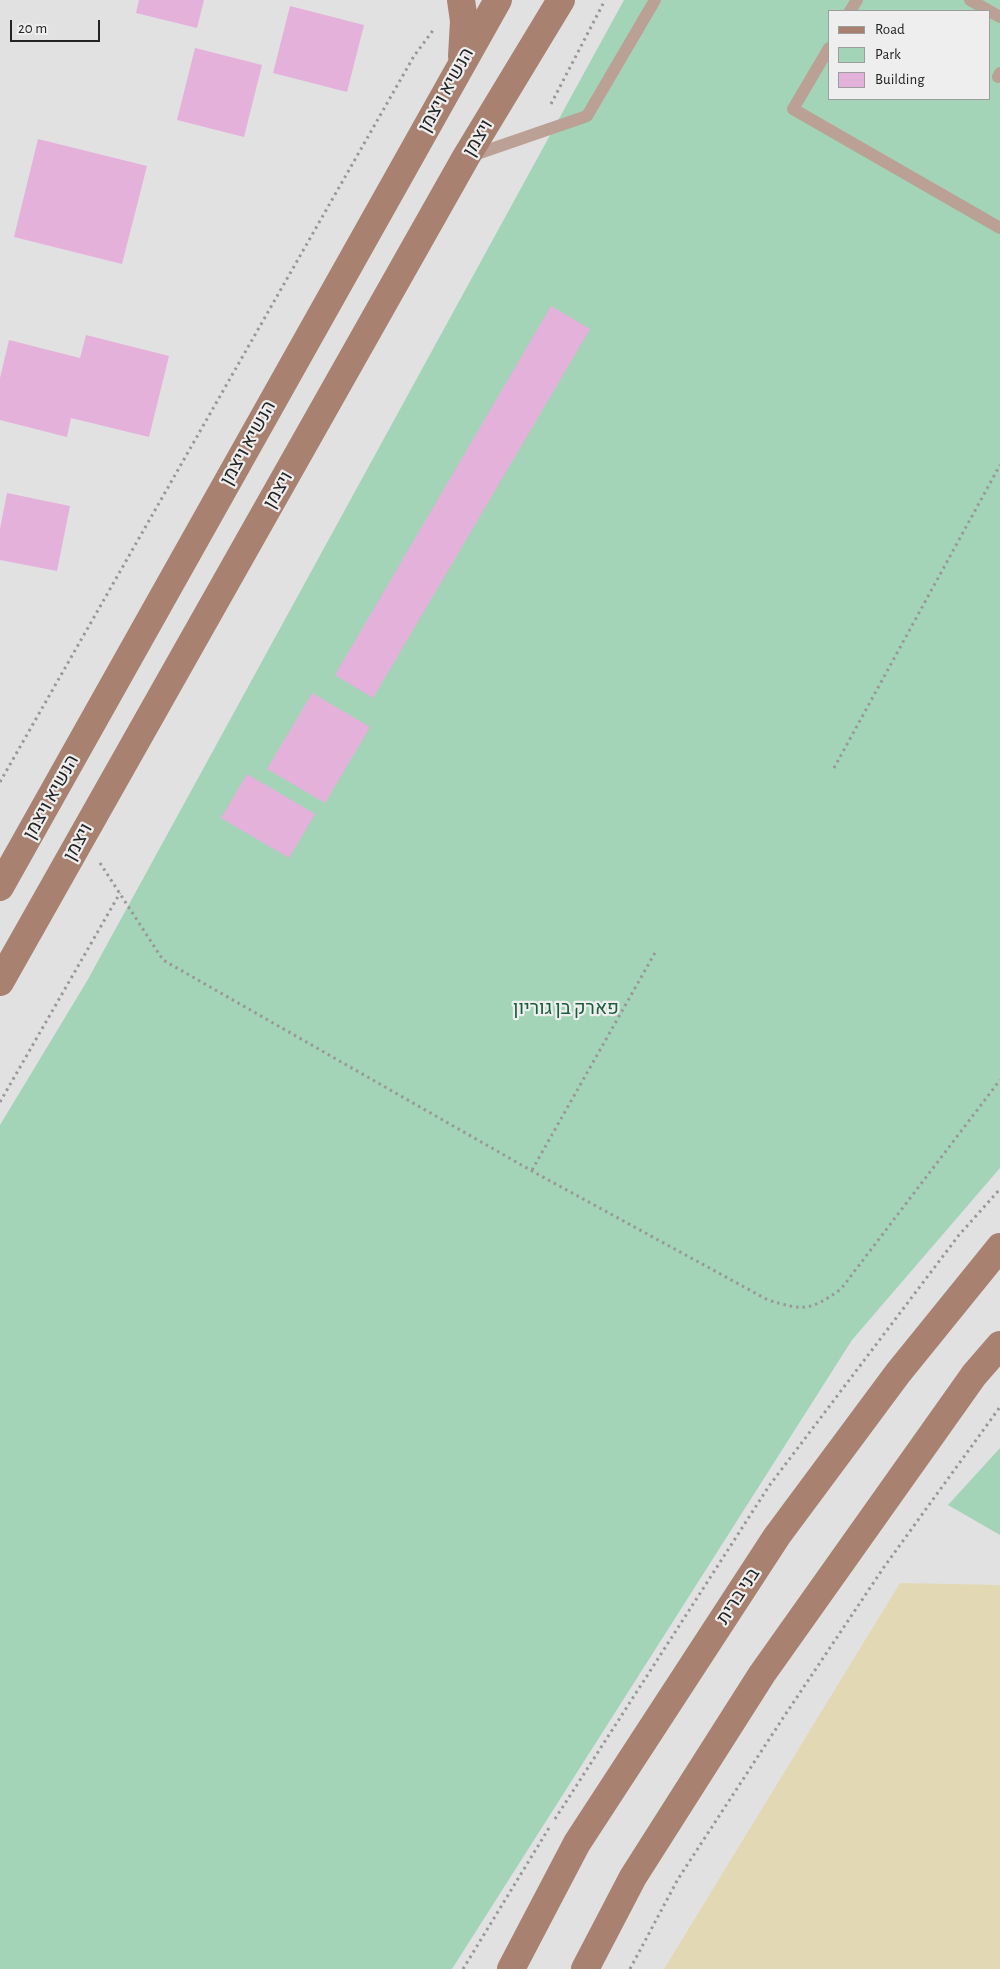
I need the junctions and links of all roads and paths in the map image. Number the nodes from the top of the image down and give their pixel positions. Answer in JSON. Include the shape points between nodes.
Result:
{"nodes":[{"id":1,"x":461,"y":0,"type":"edge"},
{"id":2,"x":498,"y":0,"type":"edge"},
{"id":3,"x":561,"y":0,"type":"edge"},
{"id":4,"x":605,"y":0,"type":"edge"},
{"id":5,"x":655,"y":0,"type":"edge"},
{"id":6,"x":970,"y":0,"type":"edge"},
{"id":7,"x":988,"y":10,"type":"edge"},
{"id":8,"x":437,"y":24,"type":"dead end"},
{"id":9,"x":828,"y":50,"type":"edge"},
{"id":10,"x":461,"y":63,"type":"junction"},
{"id":11,"x":535,"y":134,"type":"junction"},
{"id":12,"x":466,"y":157,"type":"junction"},
{"id":13,"x":1000,"y":228,"type":"edge"},
{"id":14,"x":1000,"y":466,"type":"edge"},
{"id":15,"x":834,"y":768,"type":"dead end"},
{"id":16,"x":0,"y":782,"type":"edge"},
{"id":17,"x":82,"y":835,"type":"junction"},
{"id":18,"x":0,"y":887,"type":"edge"},
{"id":19,"x":120,"y":893,"type":"junction"},
{"id":20,"x":656,"y":951,"type":"dead end"},
{"id":21,"x":0,"y":982,"type":"edge"},
{"id":22,"x":1000,"y":1080,"type":"edge"},
{"id":23,"x":0,"y":1102,"type":"edge"},
{"id":24,"x":532,"y":1171,"type":"junction"},
{"id":25,"x":1000,"y":1247,"type":"edge"},
{"id":26,"x":1000,"y":1345,"type":"edge"},
{"id":27,"x":1000,"y":1407,"type":"edge"},
{"id":28,"x":511,"y":1969,"type":"edge"},
{"id":29,"x":584,"y":1969,"type":"edge"},
{"id":30,"x":630,"y":1969,"type":"edge"}],
"edges":[{"from":1,"to":10,"type":"street","via":[[464,21]]},
{"from":2,"to":10,"type":"street","name":"הנשיא ויצמן"},
{"from":3,"to":12,"type":"street","name":"ויצמן"},
{"from":4,"to":11,"type":"path"},
{"from":5,"to":11,"type":"lane","via":[[587,116]]},
{"from":6,"to":7,"type":"lane"},
{"from":8,"to":16,"type":"path","via":[[414,56]]},
{"from":9,"to":13,"type":"lane","via":[[793,109]]},
{"from":10,"to":18,"type":"street","name":"הנשיא ויצמן"},
{"from":11,"to":12,"type":"lane"},
{"from":12,"to":17,"type":"street","name":"ויצמן"},
{"from":14,"to":15,"type":"path"},
{"from":17,"to":19,"type":"path"},
{"from":17,"to":21,"type":"street","name":"ויצמן"},
{"from":19,"to":23,"type":"path"},
{"from":19,"to":24,"type":"path","via":[[163,960]]},
{"from":20,"to":24,"type":"path"},
{"from":22,"to":24,"type":"path","via":[[841,1289],[820,1304],[796,1309],[768,1300]]},
{"from":25,"to":28,"type":"street","name":"בני ברית","via":[[898,1373],[777,1536],[577,1843]]},
{"from":26,"to":29,"type":"street","via":[[974,1376],[762,1674],[633,1877]]},
{"from":27,"to":30,"type":"path","via":[[884,1567],[773,1734],[678,1879]]}]}
